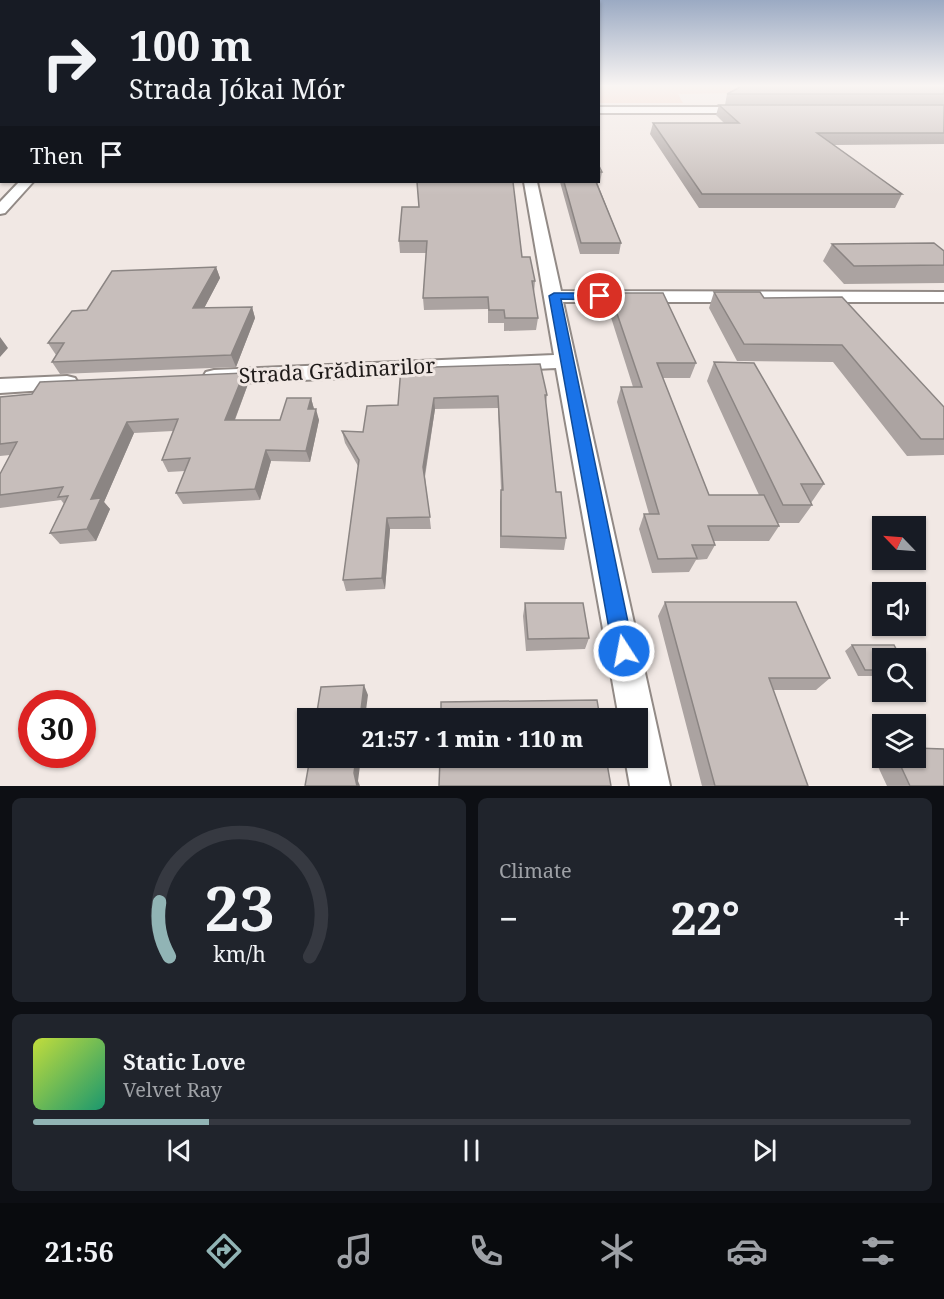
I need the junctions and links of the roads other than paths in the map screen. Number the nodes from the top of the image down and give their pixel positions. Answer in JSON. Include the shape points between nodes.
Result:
{"nodes":[{"id":1,"x":25,"y":183,"type":"edge"},
{"id":2,"x":530,"y":183,"type":"edge"},
{"id":3,"x":0,"y":210,"type":"edge"},
{"id":4,"x":554,"y":296,"type":"junction"},
{"id":5,"x":944,"y":297,"type":"edge"},
{"id":6,"x":566,"y":361,"type":"junction"},
{"id":7,"x":189,"y":378,"type":"edge"},
{"id":8,"x":82,"y":383,"type":"edge"},
{"id":9,"x":0,"y":386,"type":"edge"},
{"id":10,"x":635,"y":708,"type":"edge"},
{"id":11,"x":646,"y":768,"type":"edge"},
{"id":12,"x":650,"y":786,"type":"edge"}],
"edges":[{"from":1,"to":3,"type":"street"},
{"from":2,"to":4,"type":"street"},
{"from":4,"to":5,"type":"street"},
{"from":4,"to":6,"type":"street"},
{"from":6,"to":7,"type":"street","name":"Strada Grădinarilor"},
{"from":6,"to":10,"type":"street"},
{"from":8,"to":9,"type":"street"},
{"from":11,"to":12,"type":"street"}]}
